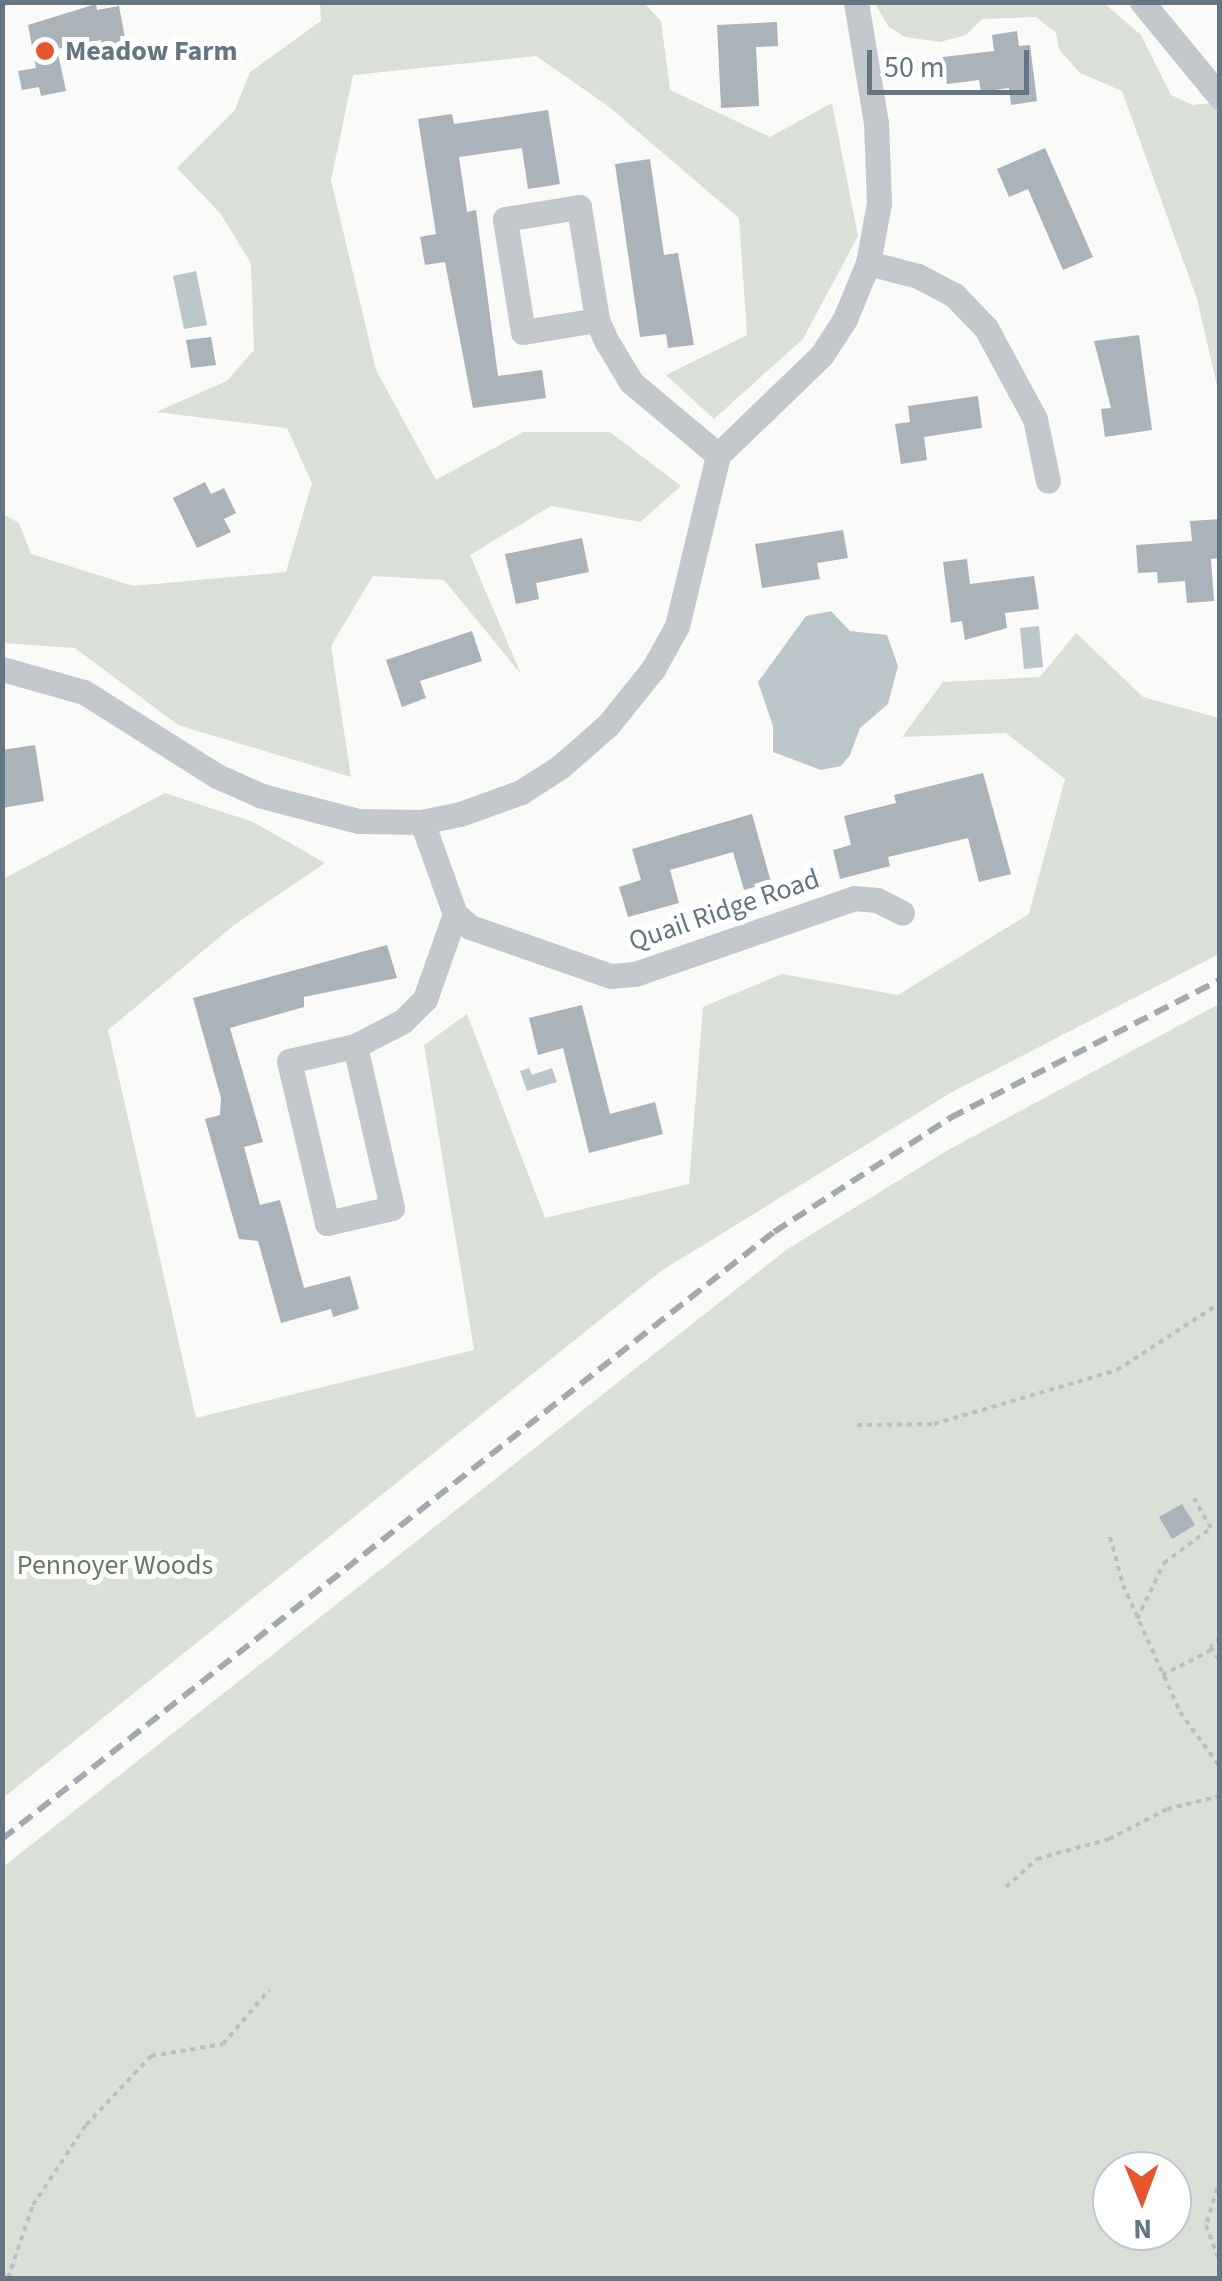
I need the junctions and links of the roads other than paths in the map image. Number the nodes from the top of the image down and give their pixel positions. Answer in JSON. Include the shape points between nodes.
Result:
{"nodes":[{"id":1,"x":856,"y":2,"type":"edge"},
{"id":2,"x":1142,"y":2,"type":"edge"},
{"id":3,"x":1220,"y":97,"type":"edge"},
{"id":4,"x":868,"y":264,"type":"junction"},
{"id":5,"x":598,"y":320,"type":"junction"},
{"id":6,"x":718,"y":455,"type":"junction"},
{"id":7,"x":1048,"y":481,"type":"dead end"},
{"id":8,"x":2,"y":669,"type":"edge"},
{"id":9,"x":422,"y":822,"type":"junction"},
{"id":10,"x":902,"y":913,"type":"dead end"},
{"id":11,"x":455,"y":914,"type":"junction"},
{"id":12,"x":354,"y":1046,"type":"junction"}],
"edges":[{"from":1,"to":4,"type":"street","via":[[876,123],[879,203]]},
{"from":2,"to":3,"type":"street"},
{"from":4,"to":6,"type":"street","via":[[821,356]]},
{"from":4,"to":7,"type":"street","via":[[918,276],[954,295],[986,328],[1035,419]]},
{"from":5,"to":5,"type":"street","via":[[579,207],[505,219],[524,332]]},
{"from":5,"to":6,"type":"street","via":[[632,382]]},
{"from":6,"to":9,"type":"street","via":[[677,626],[608,725],[521,792]]},
{"from":8,"to":9,"type":"street","via":[[84,692],[216,776],[262,796],[360,821]]},
{"from":9,"to":11,"type":"street"},
{"from":10,"to":11,"type":"street","name":"Quail Ridge Road","via":[[878,900],[854,898],[635,974],[610,976],[470,928]]},
{"from":11,"to":12,"type":"street","via":[[425,999],[403,1021]]},
{"from":12,"to":12,"type":"street","via":[[392,1208],[327,1224],[289,1061]]}]}
